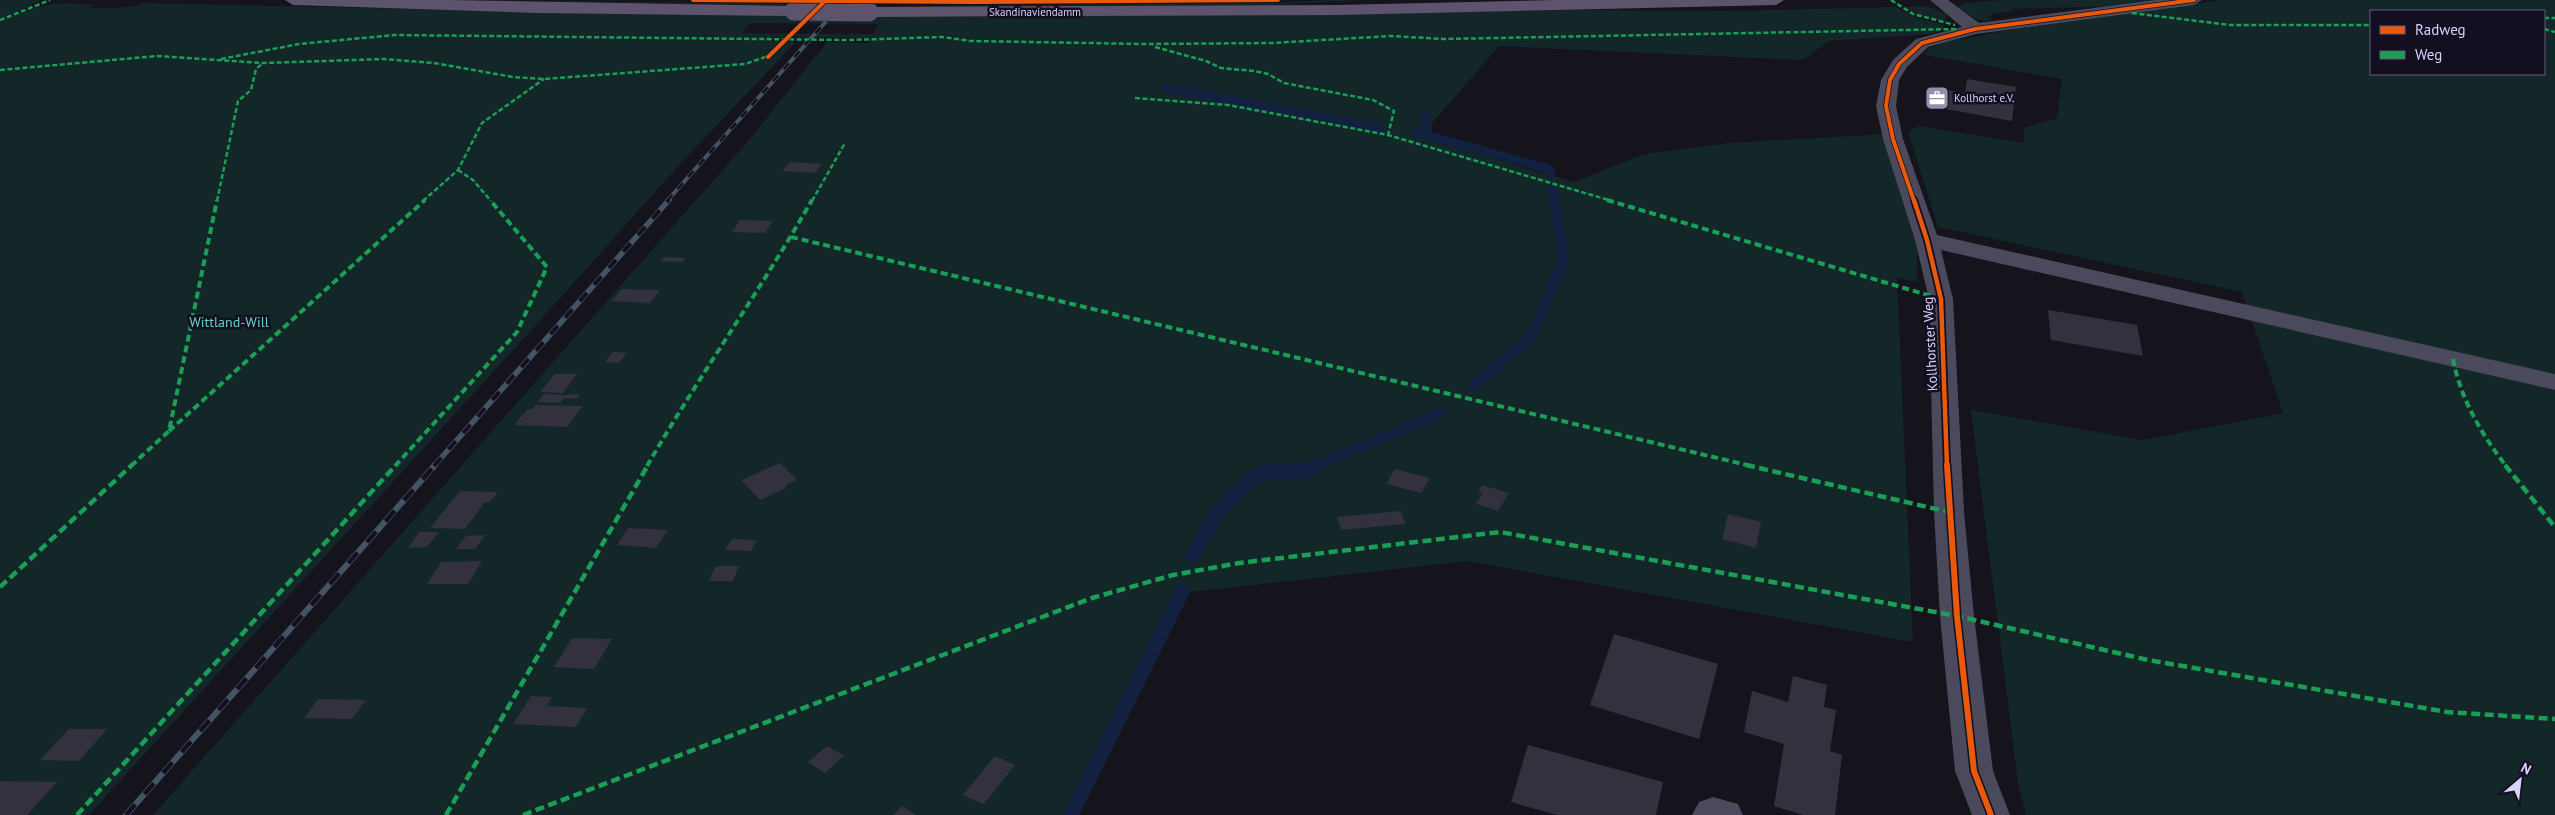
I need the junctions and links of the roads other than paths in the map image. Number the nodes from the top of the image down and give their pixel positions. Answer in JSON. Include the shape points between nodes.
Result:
{"nodes":[{"id":1,"x":293,"y":0,"type":"edge"},
{"id":2,"x":1776,"y":0,"type":"edge"},
{"id":3,"x":1938,"y":0,"type":"edge"},
{"id":4,"x":2194,"y":0,"type":"edge"},
{"id":5,"x":1975,"y":29,"type":"junction"},
{"id":6,"x":1927,"y":240,"type":"junction"},
{"id":7,"x":2555,"y":382,"type":"edge"},
{"id":8,"x":1711,"y":815,"type":"edge"},
{"id":9,"x":1724,"y":815,"type":"edge"},
{"id":10,"x":1990,"y":815,"type":"edge"}],
"edges":[{"from":1,"to":2,"type":"main road","name":"Skandinaviendamm","bridge":true,"via":[[538,8],[870,12],[1346,10]]},
{"from":3,"to":5,"type":"street"},
{"from":4,"to":5,"type":"street","name":"Kollhorster Weg"},
{"from":5,"to":6,"type":"street","name":"Kollhorster Weg","via":[[1922,43],[1899,64],[1887,92],[1886,106],[1893,138]]},
{"from":6,"to":7,"type":"street"},
{"from":6,"to":10,"type":"street","name":"Kollhorster Weg","via":[[1941,299],[1949,512],[1957,616],[1974,771]]},
{"from":8,"to":9,"type":"street"}]}
